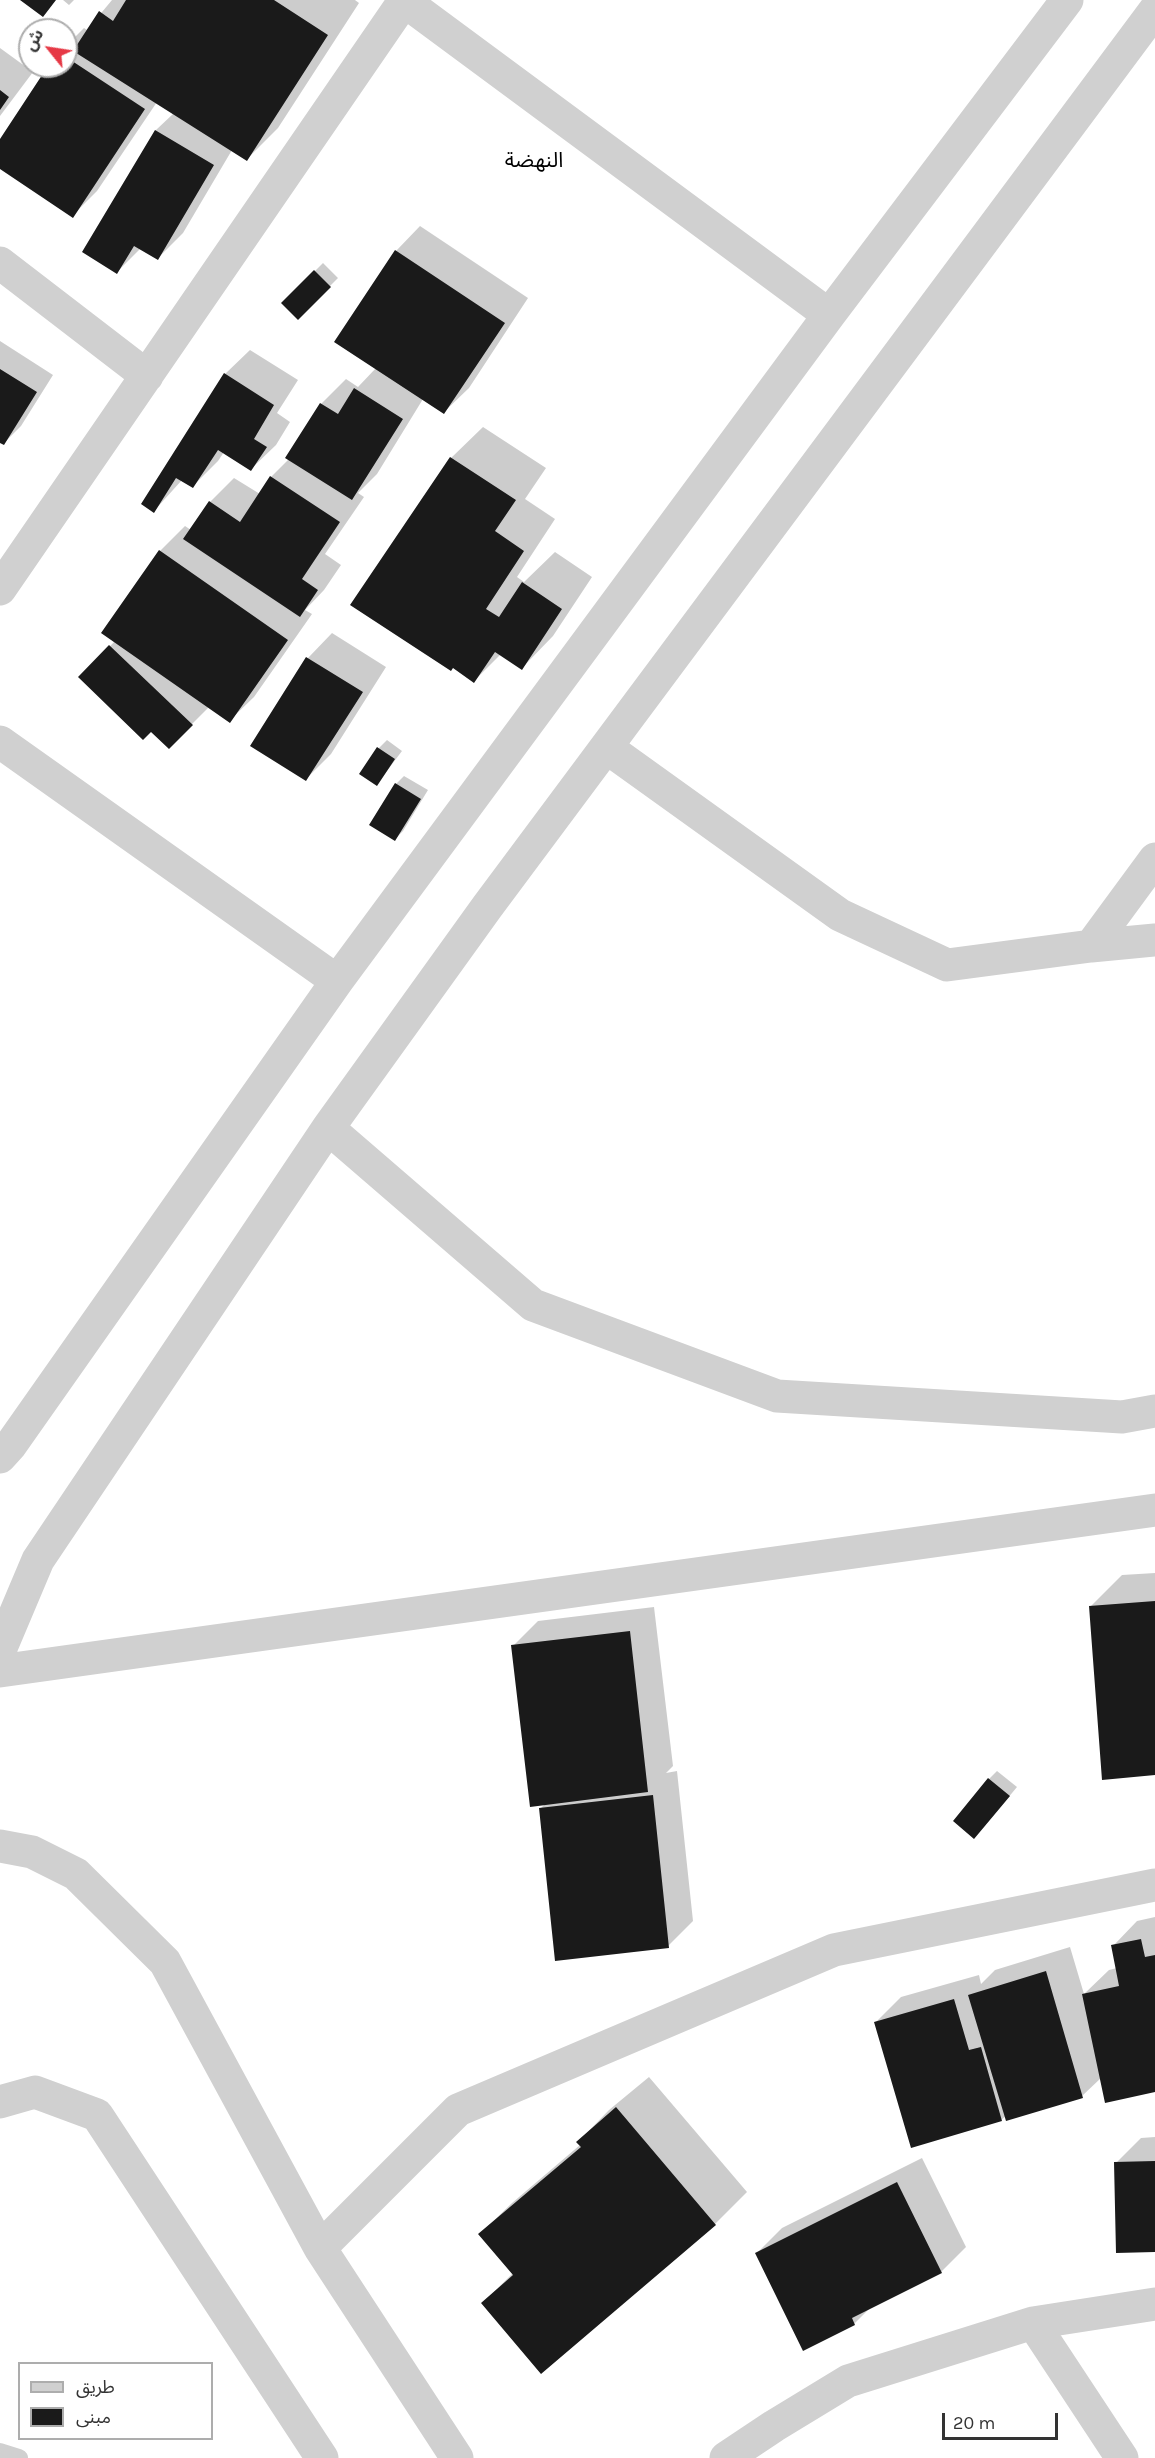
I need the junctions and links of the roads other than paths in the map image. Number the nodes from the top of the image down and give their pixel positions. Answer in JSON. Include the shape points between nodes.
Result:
{"nodes":[{"id":1,"x":404,"y":0,"type":"edge"},
{"id":2,"x":1067,"y":0,"type":"edge"},
{"id":3,"x":1155,"y":10,"type":"edge"},
{"id":4,"x":0,"y":263,"type":"edge"},
{"id":5,"x":829,"y":315,"type":"junction"},
{"id":6,"x":147,"y":376,"type":"junction"},
{"id":7,"x":0,"y":589,"type":"edge"},
{"id":8,"x":0,"y":742,"type":"edge"},
{"id":9,"x":606,"y":747,"type":"junction"},
{"id":10,"x":1155,"y":859,"type":"edge"},
{"id":11,"x":1155,"y":940,"type":"edge"},
{"id":12,"x":1091,"y":946,"type":"junction"},
{"id":13,"x":337,"y":981,"type":"junction"},
{"id":14,"x":328,"y":1128,"type":"junction"},
{"id":15,"x":1155,"y":1411,"type":"edge"},
{"id":16,"x":0,"y":1457,"type":"edge"},
{"id":17,"x":1155,"y":1510,"type":"edge"},
{"id":18,"x":0,"y":1650,"type":"edge"},
{"id":19,"x":0,"y":1671,"type":"edge"},
{"id":20,"x":0,"y":1846,"type":"edge"},
{"id":21,"x":1155,"y":1885,"type":"edge"},
{"id":22,"x":0,"y":2102,"type":"edge"},
{"id":23,"x":320,"y":2248,"type":"junction"},
{"id":24,"x":1155,"y":2304,"type":"edge"},
{"id":25,"x":1033,"y":2323,"type":"junction"},
{"id":26,"x":0,"y":2452,"type":"edge"},
{"id":27,"x":20,"y":2458,"type":"edge"},
{"id":28,"x":322,"y":2458,"type":"edge"},
{"id":29,"x":458,"y":2458,"type":"edge"},
{"id":30,"x":726,"y":2458,"type":"edge"},
{"id":31,"x":1122,"y":2458,"type":"edge"}],
"edges":[{"from":1,"to":5,"type":"street"},
{"from":1,"to":6,"type":"street"},
{"from":2,"to":5,"type":"street"},
{"from":3,"to":9,"type":"street"},
{"from":4,"to":6,"type":"street"},
{"from":5,"to":13,"type":"street"},
{"from":6,"to":7,"type":"street"},
{"from":8,"to":13,"type":"street"},
{"from":9,"to":12,"type":"street","via":[[840,915],[947,965]]},
{"from":9,"to":14,"type":"street"},
{"from":10,"to":12,"type":"street"},
{"from":11,"to":12,"type":"street"},
{"from":13,"to":16,"type":"street"},
{"from":14,"to":15,"type":"street","via":[[533,1305],[777,1396],[1122,1417]]},
{"from":14,"to":18,"type":"street","via":[[38,1560]]},
{"from":17,"to":19,"type":"street"},
{"from":20,"to":23,"type":"street","via":[[32,1852],[76,1874],[165,1962]]},
{"from":21,"to":23,"type":"street","via":[[834,1950],[458,2110]]},
{"from":22,"to":28,"type":"street","via":[[35,2092],[97,2115]]},
{"from":23,"to":29,"type":"street"},
{"from":24,"to":25,"type":"street"},
{"from":25,"to":30,"type":"street","via":[[848,2381]]},
{"from":25,"to":31,"type":"street"},
{"from":26,"to":27,"type":"lane"}]}
